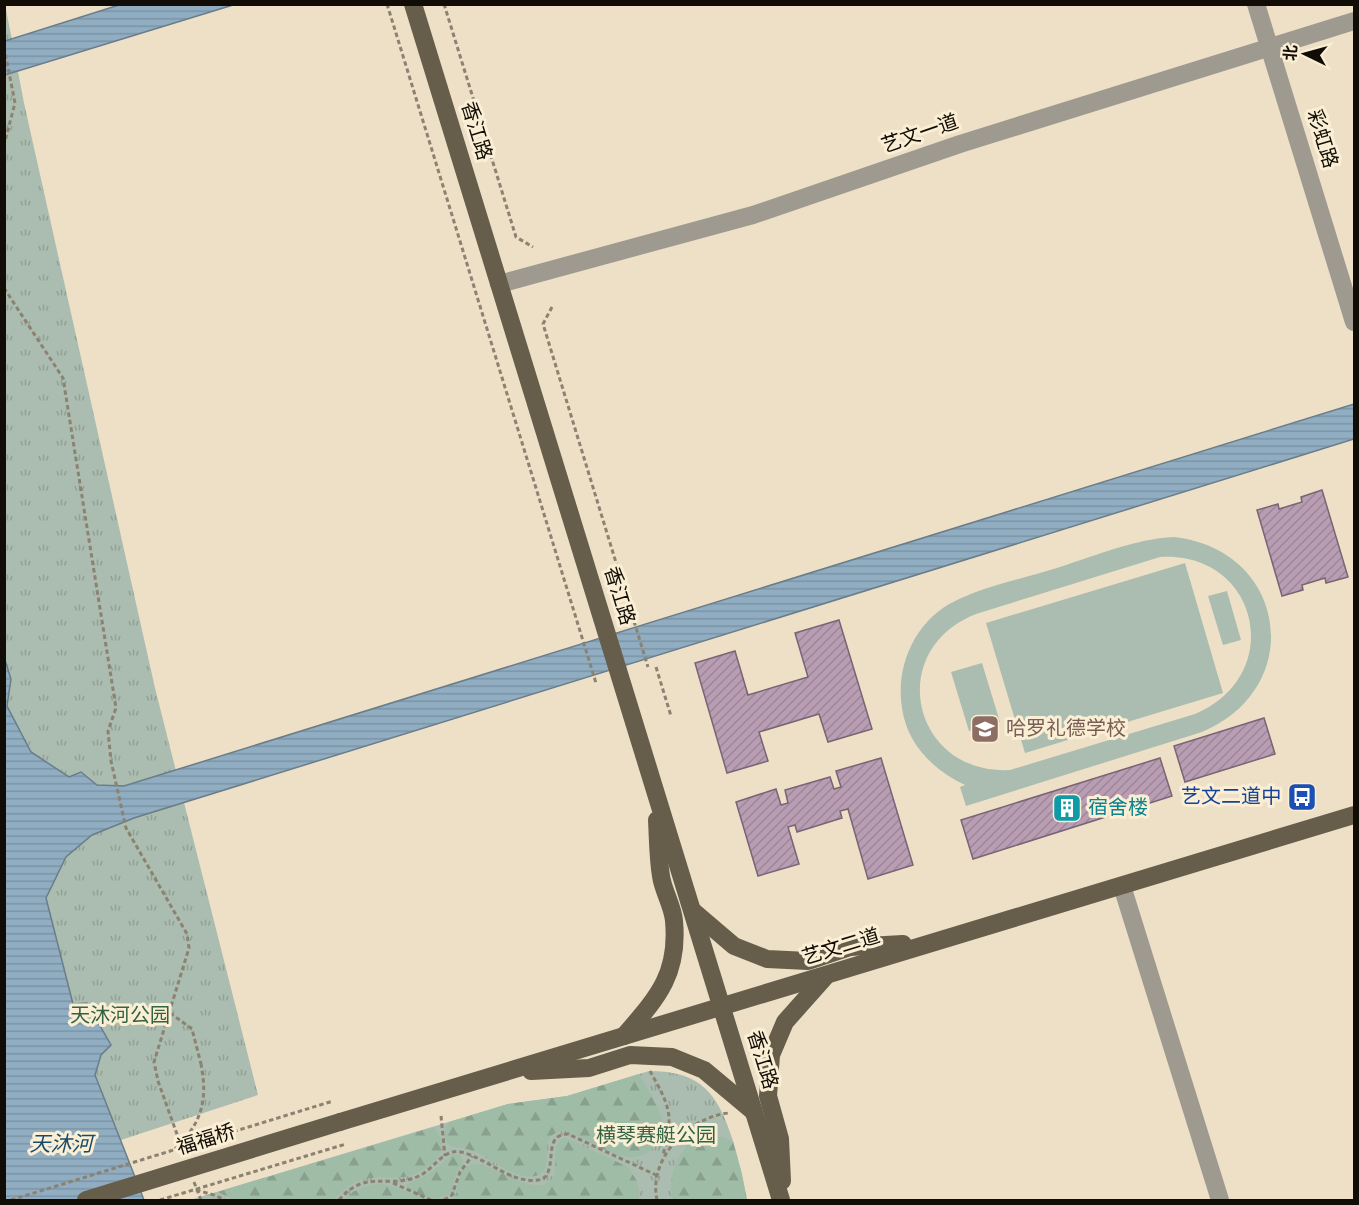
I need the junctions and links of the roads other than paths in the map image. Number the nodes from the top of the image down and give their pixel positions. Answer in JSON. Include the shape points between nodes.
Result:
{"nodes":[{"id":1,"x":413,"y":4,"type":"edge"},
{"id":2,"x":1256,"y":4,"type":"edge"},
{"id":3,"x":1354,"y":21,"type":"edge"},
{"id":4,"x":1270,"y":48,"type":"junction"},
{"id":5,"x":499,"y":284,"type":"junction"},
{"id":6,"x":1354,"y":322,"type":"edge"},
{"id":7,"x":656,"y":792,"type":"junction"},
{"id":8,"x":1354,"y":815,"type":"edge"},
{"id":9,"x":1122,"y":886,"type":"junction"},
{"id":10,"x":692,"y":910,"type":"junction"},
{"id":11,"x":935,"y":942,"type":"junction"},
{"id":12,"x":826,"y":975,"type":"junction"},
{"id":13,"x":722,"y":1007,"type":"junction"},
{"id":14,"x":624,"y":1036,"type":"junction"},
{"id":15,"x":502,"y":1073,"type":"junction"},
{"id":16,"x":754,"y":1113,"type":"junction"},
{"id":17,"x":340,"y":1122,"type":"joint"},
{"id":18,"x":86,"y":1200,"type":"edge"},
{"id":19,"x":782,"y":1200,"type":"edge"},
{"id":20,"x":1220,"y":1200,"type":"edge"}],
"edges":[{"from":1,"to":5,"type":"main road","name":"香江路"},
{"from":2,"to":4,"type":"street","name":"彩虹路"},
{"from":3,"to":4,"type":"street","name":"艺文一道"},
{"from":4,"to":5,"type":"street","name":"艺文一道","via":[[960,144],[753,215]]},
{"from":4,"to":6,"type":"street","name":"彩虹路"},
{"from":5,"to":7,"type":"main road","name":"香江路"},
{"from":7,"to":10,"type":"main road","name":"香江路"},
{"from":7,"to":14,"type":"main road","via":[[661,877],[674,919],[674,949],[663,988]]},
{"from":8,"to":9,"type":"main road","name":"艺文二道"},
{"from":9,"to":11,"type":"main road","name":"艺文二道"},
{"from":9,"to":20,"type":"street"},
{"from":10,"to":11,"type":"main road","via":[[734,946],[778,960],[808,961],[850,947]]},
{"from":10,"to":13,"type":"main road","name":"香江路"},
{"from":11,"to":12,"type":"main road","name":"艺文二道"},
{"from":12,"to":13,"type":"main road","name":"艺文二道"},
{"from":12,"to":19,"type":"main road","via":[[785,1022],[771,1054],[768,1096],[780,1138]]},
{"from":13,"to":14,"type":"main road","name":"艺文二道"},
{"from":13,"to":16,"type":"main road","name":"香江路"},
{"from":14,"to":15,"type":"main road","name":"艺文二道"},
{"from":15,"to":16,"type":"main road","via":[[589,1068],[630,1055],[672,1057],[704,1070]]},
{"from":15,"to":17,"type":"main road","name":"艺文二道"},
{"from":16,"to":19,"type":"main road","name":"香江路"},
{"from":17,"to":18,"type":"main road","name":"福福桥","bridge":true}]}
